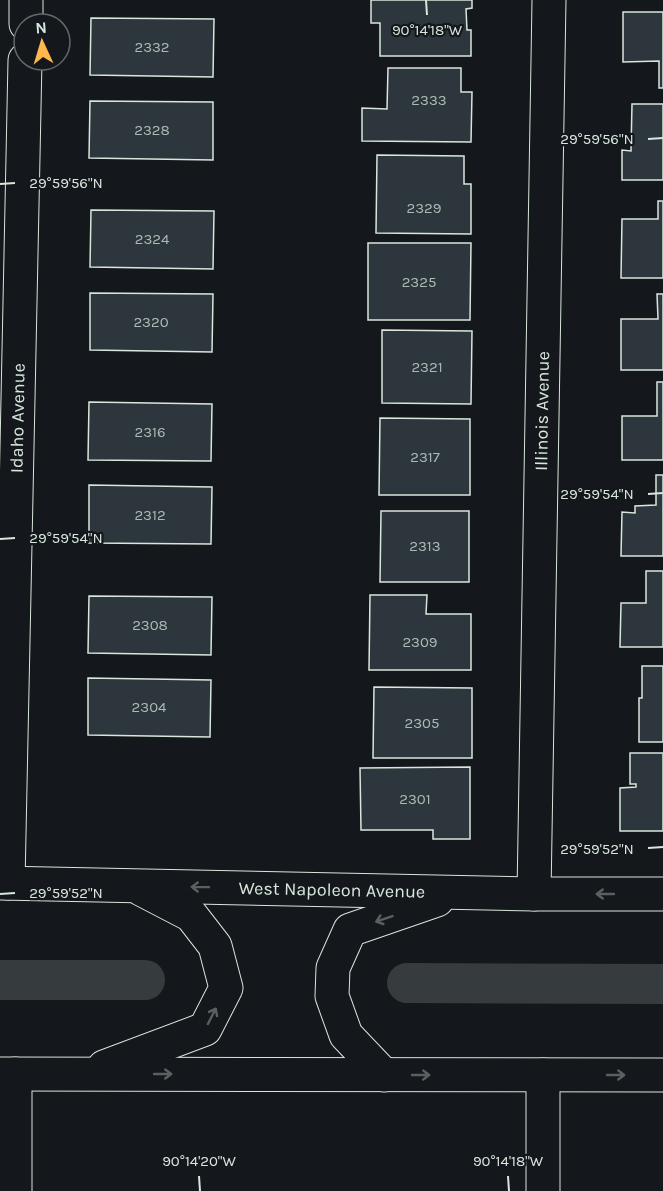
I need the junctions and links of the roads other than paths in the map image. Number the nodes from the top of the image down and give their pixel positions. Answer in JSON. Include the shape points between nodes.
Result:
{"nodes":[{"id":1,"x":549,"y":0,"type":"edge"},
{"id":2,"x":25,"y":72,"type":"edge"},
{"id":3,"x":4,"y":883,"type":"edge"},
{"id":4,"x":135,"y":886,"type":"junction"},
{"id":5,"x":459,"y":892,"type":"junction"},
{"id":6,"x":534,"y":894,"type":"junction"},
{"id":7,"x":663,"y":894,"type":"edge"},
{"id":8,"x":8,"y":1074,"type":"edge"},
{"id":9,"x":86,"y":1074,"type":"junction"},
{"id":10,"x":384,"y":1075,"type":"junction"},
{"id":11,"x":543,"y":1075,"type":"junction"},
{"id":12,"x":663,"y":1075,"type":"edge"},
{"id":13,"x":15,"y":1191,"type":"edge"},
{"id":14,"x":543,"y":1191,"type":"edge"}],
"edges":[{"from":1,"to":6,"type":"street","name":"Illinois Avenue"},
{"from":2,"to":3,"type":"street","name":"Idaho Avenue"},
{"from":3,"to":4,"type":"street","name":"West Napoleon Avenue"},
{"from":5,"to":4,"type":"street","name":"West Napoleon Avenue","one_way":true},
{"from":9,"to":4,"type":"street","one_way":true,"via":[[205,1029],[226,988],[215,946],[191,915]]},
{"from":5,"to":6,"type":"street","name":"West Napoleon Avenue"},
{"from":5,"to":10,"type":"street","one_way":true,"via":[[350,930],[333,968],[332,996],[346,1035]]},
{"from":7,"to":6,"type":"street","name":"West Napoleon Avenue","one_way":true},
{"from":8,"to":9,"type":"street"},
{"from":8,"to":13,"type":"street"},
{"from":9,"to":10,"type":"street","one_way":true},
{"from":10,"to":11,"type":"street","one_way":true},
{"from":11,"to":12,"type":"street","one_way":true},
{"from":11,"to":14,"type":"street"}]}
